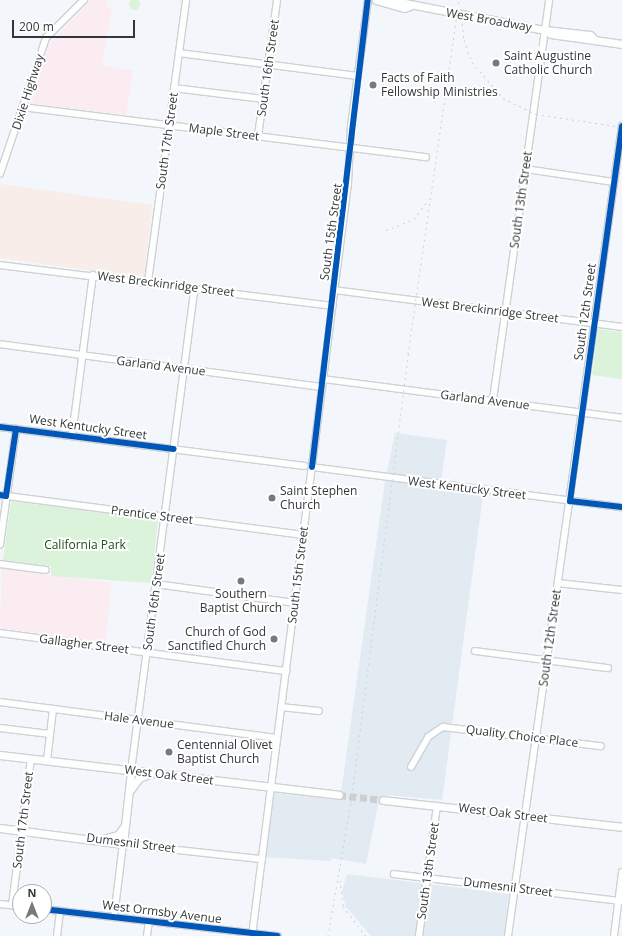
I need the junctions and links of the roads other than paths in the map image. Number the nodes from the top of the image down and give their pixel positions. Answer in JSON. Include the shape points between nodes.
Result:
{"nodes":[{"id":1,"x":84,"y":0,"type":"edge"},
{"id":2,"x":186,"y":0,"type":"edge"},
{"id":3,"x":277,"y":0,"type":"edge"},
{"id":4,"x":368,"y":0,"type":"edge"},
{"id":5,"x":376,"y":0,"type":"edge"},
{"id":6,"x":389,"y":0,"type":"edge"},
{"id":7,"x":549,"y":0,"type":"edge"},
{"id":8,"x":410,"y":6,"type":"junction"},
{"id":9,"x":545,"y":30,"type":"junction"},
{"id":10,"x":622,"y":44,"type":"edge"},
{"id":11,"x":179,"y":53,"type":"junction"},
{"id":12,"x":268,"y":64,"type":"junction"},
{"id":13,"x":358,"y":76,"type":"junction"},
{"id":14,"x":174,"y":88,"type":"junction"},
{"id":15,"x":263,"y":99,"type":"junction"},
{"id":16,"x":23,"y":107,"type":"junction"},
{"id":17,"x":169,"y":125,"type":"junction"},
{"id":18,"x":622,"y":126,"type":"edge"},
{"id":19,"x":258,"y":136,"type":"junction"},
{"id":20,"x":351,"y":148,"type":"junction"},
{"id":21,"x":426,"y":157,"type":"dead end"},
{"id":22,"x":526,"y":169,"type":"junction"},
{"id":23,"x":0,"y":174,"type":"edge"},
{"id":24,"x":614,"y":182,"type":"junction"},
{"id":25,"x":0,"y":265,"type":"edge"},
{"id":26,"x":93,"y":275,"type":"junction"},
{"id":27,"x":148,"y":282,"type":"junction"},
{"id":28,"x":196,"y":288,"type":"junction"},
{"id":29,"x":334,"y":290,"type":"junction"},
{"id":30,"x":332,"y":306,"type":"junction"},
{"id":31,"x":506,"y":312,"type":"junction"},
{"id":32,"x":594,"y":323,"type":"junction"},
{"id":33,"x":622,"y":327,"type":"edge"},
{"id":34,"x":0,"y":344,"type":"edge"},
{"id":35,"x":83,"y":356,"type":"junction"},
{"id":36,"x":184,"y":369,"type":"junction"},
{"id":37,"x":323,"y":379,"type":"junction"},
{"id":38,"x":322,"y":387,"type":"junction"},
{"id":39,"x":493,"y":400,"type":"junction"},
{"id":40,"x":582,"y":412,"type":"junction"},
{"id":41,"x":622,"y":418,"type":"edge"},
{"id":42,"x":0,"y":426,"type":"edge"},
{"id":43,"x":16,"y":429,"type":"junction"},
{"id":44,"x":72,"y":436,"type":"junction"},
{"id":45,"x":174,"y":450,"type":"junction"},
{"id":46,"x":305,"y":466,"type":"dead end"},
{"id":47,"x":312,"y":468,"type":"junction"},
{"id":48,"x":3,"y":496,"type":"edge"},
{"id":49,"x":570,"y":501,"type":"junction"},
{"id":50,"x":622,"y":507,"type":"edge"},
{"id":51,"x":165,"y":517,"type":"junction"},
{"id":52,"x":303,"y":536,"type":"junction"},
{"id":53,"x":0,"y":545,"type":"edge"},
{"id":54,"x":0,"y":564,"type":"edge"},
{"id":55,"x":46,"y":570,"type":"dead end"},
{"id":56,"x":558,"y":583,"type":"junction"},
{"id":57,"x":156,"y":584,"type":"junction"},
{"id":58,"x":622,"y":590,"type":"edge"},
{"id":59,"x":294,"y":603,"type":"junction"},
{"id":60,"x":0,"y":633,"type":"edge"},
{"id":61,"x":147,"y":652,"type":"junction"},
{"id":62,"x":475,"y":652,"type":"dead end"},
{"id":63,"x":547,"y":660,"type":"junction"},
{"id":64,"x":608,"y":668,"type":"dead end"},
{"id":65,"x":286,"y":671,"type":"junction"},
{"id":66,"x":0,"y":702,"type":"edge"},
{"id":67,"x":281,"y":707,"type":"junction"},
{"id":68,"x":53,"y":709,"type":"junction"},
{"id":69,"x":319,"y":711,"type":"dead end"},
{"id":70,"x":139,"y":720,"type":"junction"},
{"id":71,"x":0,"y":728,"type":"edge"},
{"id":72,"x":50,"y":734,"type":"junction"},
{"id":73,"x":277,"y":738,"type":"junction"},
{"id":74,"x":537,"y":738,"type":"junction"},
{"id":75,"x":601,"y":746,"type":"dead end"},
{"id":76,"x":0,"y":755,"type":"edge"},
{"id":77,"x":31,"y":759,"type":"junction"},
{"id":78,"x":46,"y":761,"type":"junction"},
{"id":79,"x":411,"y":767,"type":"dead end"},
{"id":80,"x":131,"y":771,"type":"junction"},
{"id":81,"x":152,"y":773,"type":"junction"},
{"id":82,"x":270,"y":787,"type":"junction"},
{"id":83,"x":130,"y":791,"type":"junction"},
{"id":84,"x":339,"y":795,"type":"tunnel mouth"},
{"id":85,"x":383,"y":800,"type":"tunnel mouth"},
{"id":86,"x":437,"y":806,"type":"junction"},
{"id":87,"x":526,"y":816,"type":"junction"},
{"id":88,"x":126,"y":822,"type":"junction"},
{"id":89,"x":622,"y":827,"type":"edge"},
{"id":90,"x":0,"y":828,"type":"edge"},
{"id":91,"x":22,"y":830,"type":"junction"},
{"id":92,"x":95,"y":839,"type":"junction"},
{"id":93,"x":123,"y":844,"type":"junction"},
{"id":94,"x":262,"y":859,"type":"junction"},
{"id":95,"x":394,"y":874,"type":"dead end"},
{"id":96,"x":622,"y":874,"type":"edge"},
{"id":97,"x":427,"y":878,"type":"junction"},
{"id":98,"x":15,"y":884,"type":"edge"},
{"id":99,"x":515,"y":887,"type":"junction"},
{"id":100,"x":620,"y":900,"type":"edge"},
{"id":101,"x":0,"y":904,"type":"edge"},
{"id":102,"x":12,"y":905,"type":"edge"},
{"id":103,"x":52,"y":910,"type":"edge"},
{"id":104,"x":60,"y":911,"type":"junction"},
{"id":105,"x":114,"y":917,"type":"junction"},
{"id":106,"x":149,"y":921,"type":"junction"},
{"id":107,"x":252,"y":935,"type":"edge"},
{"id":108,"x":57,"y":936,"type":"edge"},
{"id":109,"x":147,"y":936,"type":"edge"},
{"id":110,"x":277,"y":936,"type":"edge"},
{"id":111,"x":419,"y":936,"type":"edge"},
{"id":112,"x":508,"y":936,"type":"edge"},
{"id":113,"x":614,"y":936,"type":"edge"}],
"edges":[{"from":1,"to":16,"type":"street","name":"Dixie Highway","via":[[46,38]]},
{"from":2,"to":11,"type":"street","name":"South 17th Street"},
{"from":3,"to":12,"type":"street","name":"South 16th Street"},
{"from":4,"to":13,"type":"street","name":"South 15th Street"},
{"from":5,"to":8,"type":"main road","name":"West Broadway","via":[[391,6]]},
{"from":6,"to":8,"type":"main road","name":"West Broadway"},
{"from":7,"to":9,"type":"street","name":"South 13th Street"},
{"from":8,"to":9,"type":"main road","name":"West Broadway"},
{"from":9,"to":10,"type":"main road","name":"West Broadway","via":[[590,35],[594,39]]},
{"from":9,"to":22,"type":"street","name":"South 13th Street"},
{"from":11,"to":12,"type":"street"},
{"from":11,"to":14,"type":"street","name":"South 17th Street"},
{"from":12,"to":13,"type":"street"},
{"from":12,"to":15,"type":"street","name":"South 16th Street"},
{"from":13,"to":20,"type":"street","name":"South 15th Street"},
{"from":14,"to":15,"type":"street"},
{"from":14,"to":17,"type":"street","name":"South 17th Street"},
{"from":15,"to":19,"type":"street","name":"South 16th Street"},
{"from":16,"to":17,"type":"street","name":"Maple Street"},
{"from":16,"to":23,"type":"street","name":"Dixie Highway"},
{"from":17,"to":19,"type":"street","name":"Maple Street"},
{"from":17,"to":27,"type":"street","name":"South 17th Street"},
{"from":18,"to":24,"type":"street","name":"South 12th Street"},
{"from":19,"to":20,"type":"street","name":"Maple Street"},
{"from":20,"to":21,"type":"street","name":"Maple Street"},
{"from":20,"to":29,"type":"street","name":"South 15th Street"},
{"from":22,"to":24,"type":"street"},
{"from":22,"to":31,"type":"street","name":"South 13th Street"},
{"from":24,"to":32,"type":"street","name":"South 12th Street"},
{"from":25,"to":26,"type":"street","name":"West Breckinridge Street"},
{"from":26,"to":27,"type":"street","name":"West Breckinridge Street"},
{"from":26,"to":35,"type":"street"},
{"from":27,"to":28,"type":"street","name":"West Breckinridge Street"},
{"from":28,"to":30,"type":"street","name":"West Breckinridge Street"},
{"from":28,"to":36,"type":"street","name":"South 16th Street"},
{"from":29,"to":30,"type":"street","name":"South 15th Street"},
{"from":29,"to":31,"type":"street","name":"West Breckinridge Street"},
{"from":30,"to":37,"type":"street","name":"South 15th Street"},
{"from":31,"to":32,"type":"street","name":"West Breckinridge Street"},
{"from":31,"to":39,"type":"street","name":"South 13th Street"},
{"from":32,"to":33,"type":"street","name":"West Breckinridge Street"},
{"from":32,"to":40,"type":"street","name":"South 12th Street"},
{"from":34,"to":35,"type":"street","name":"Garland Avenue"},
{"from":35,"to":36,"type":"street","name":"Garland Avenue"},
{"from":35,"to":44,"type":"street"},
{"from":36,"to":38,"type":"street","name":"Garland Avenue"},
{"from":36,"to":45,"type":"street","name":"South 16th Street"},
{"from":37,"to":38,"type":"street","name":"South 15th Street"},
{"from":37,"to":39,"type":"street","name":"Garland Avenue"},
{"from":38,"to":47,"type":"street","name":"South 15th Street"},
{"from":39,"to":40,"type":"street","name":"Garland Avenue"},
{"from":40,"to":41,"type":"street","name":"Garland Avenue"},
{"from":40,"to":49,"type":"street","name":"South 12th Street"},
{"from":42,"to":43,"type":"street","name":"West Kentucky Street"},
{"from":43,"to":44,"type":"street","name":"West Kentucky Street"},
{"from":43,"to":48,"type":"street"},
{"from":44,"to":45,"type":"street","name":"West Kentucky Street"},
{"from":45,"to":46,"type":"street","name":"West Kentucky Street"},
{"from":45,"to":51,"type":"street","name":"South 16th Street"},
{"from":47,"to":49,"type":"street","name":"West Kentucky Street"},
{"from":47,"to":52,"type":"street","name":"South 15th Street"},
{"from":48,"to":51,"type":"street","name":"Prentice Street"},
{"from":48,"to":53,"type":"street"},
{"from":49,"to":50,"type":"street","name":"West Kentucky Street"},
{"from":49,"to":56,"type":"street","name":"South 12th Street"},
{"from":51,"to":52,"type":"street","name":"Prentice Street"},
{"from":51,"to":57,"type":"street","name":"South 16th Street"},
{"from":52,"to":59,"type":"street","name":"South 15th Street"},
{"from":54,"to":55,"type":"street"},
{"from":56,"to":58,"type":"street"},
{"from":56,"to":63,"type":"street","name":"South 12th Street"},
{"from":57,"to":59,"type":"street"},
{"from":57,"to":61,"type":"street","name":"South 16th Street"},
{"from":59,"to":65,"type":"street","name":"South 15th Street"},
{"from":60,"to":61,"type":"street","name":"Gallagher Street"},
{"from":61,"to":65,"type":"street","name":"Gallagher Street"},
{"from":61,"to":70,"type":"street","name":"South 16th Street"},
{"from":62,"to":63,"type":"street"},
{"from":63,"to":64,"type":"street"},
{"from":63,"to":74,"type":"street","name":"South 12th Street"},
{"from":65,"to":67,"type":"street","name":"South 15th Street"},
{"from":66,"to":68,"type":"street","name":"Hale Avenue"},
{"from":67,"to":69,"type":"street"},
{"from":67,"to":73,"type":"street","name":"South 15th Street"},
{"from":68,"to":70,"type":"street","name":"Hale Avenue"},
{"from":68,"to":72,"type":"street"},
{"from":70,"to":73,"type":"street","name":"Hale Avenue"},
{"from":70,"to":80,"type":"street","name":"South 16th Street"},
{"from":71,"to":72,"type":"street"},
{"from":72,"to":78,"type":"street"},
{"from":73,"to":82,"type":"street","name":"South 15th Street"},
{"from":74,"to":75,"type":"street","name":"Quality Choice Place"},
{"from":74,"to":79,"type":"street","name":"Quality Choice Place","via":[[442,727],[424,742]]},
{"from":74,"to":87,"type":"street","name":"South 12th Street"},
{"from":76,"to":77,"type":"main road","name":"West Oak Street"},
{"from":77,"to":78,"type":"main road","name":"West Oak Street"},
{"from":77,"to":91,"type":"street","name":"South 17th Street"},
{"from":78,"to":80,"type":"main road","name":"West Oak Street"},
{"from":80,"to":81,"type":"main road","name":"West Oak Street"},
{"from":80,"to":83,"type":"main road","name":"South 16th Street"},
{"from":81,"to":82,"type":"main road","name":"West Oak Street"},
{"from":81,"to":83,"type":"main road","via":[[139,778]]},
{"from":82,"to":84,"type":"main road","name":"West Oak Street"},
{"from":82,"to":94,"type":"street","name":"South 15th Street"},
{"from":83,"to":88,"type":"main road","name":"South 16th Street"},
{"from":85,"to":86,"type":"main road","name":"West Oak Street"},
{"from":86,"to":87,"type":"main road","name":"West Oak Street"},
{"from":86,"to":97,"type":"street","name":"South 13th Street"},
{"from":87,"to":89,"type":"main road","name":"West Oak Street"},
{"from":87,"to":99,"type":"street","name":"South 12th Street"},
{"from":88,"to":92,"type":"main road","via":[[114,837]]},
{"from":88,"to":93,"type":"main road","name":"South 16th Street"},
{"from":90,"to":91,"type":"main road","name":"Dumesnil Street"},
{"from":91,"to":92,"type":"main road","name":"Dumesnil Street"},
{"from":91,"to":98,"type":"street","name":"South 17th Street"},
{"from":92,"to":93,"type":"main road","name":"Dumesnil Street"},
{"from":93,"to":94,"type":"street","name":"Dumesnil Street"},
{"from":93,"to":105,"type":"street","name":"South 16th Street"},
{"from":94,"to":107,"type":"street","name":"South 15th Street"},
{"from":95,"to":97,"type":"street","name":"Dumesnil Street"},
{"from":96,"to":100,"type":"street"},
{"from":97,"to":99,"type":"street","name":"Dumesnil Street"},
{"from":97,"to":111,"type":"street","name":"South 13th Street"},
{"from":99,"to":100,"type":"street","name":"Dumesnil Street"},
{"from":99,"to":112,"type":"street","name":"South 12th Street"},
{"from":100,"to":113,"type":"street"},
{"from":101,"to":102,"type":"street"},
{"from":103,"to":104,"type":"street","name":"West Ormsby Avenue"},
{"from":104,"to":105,"type":"street","name":"West Ormsby Avenue"},
{"from":104,"to":108,"type":"street"},
{"from":105,"to":106,"type":"street","name":"West Ormsby Avenue"},
{"from":106,"to":107,"type":"street","name":"West Ormsby Avenue"},
{"from":106,"to":109,"type":"street"},
{"from":107,"to":110,"type":"street","name":"West Ormsby Avenue"}]}
